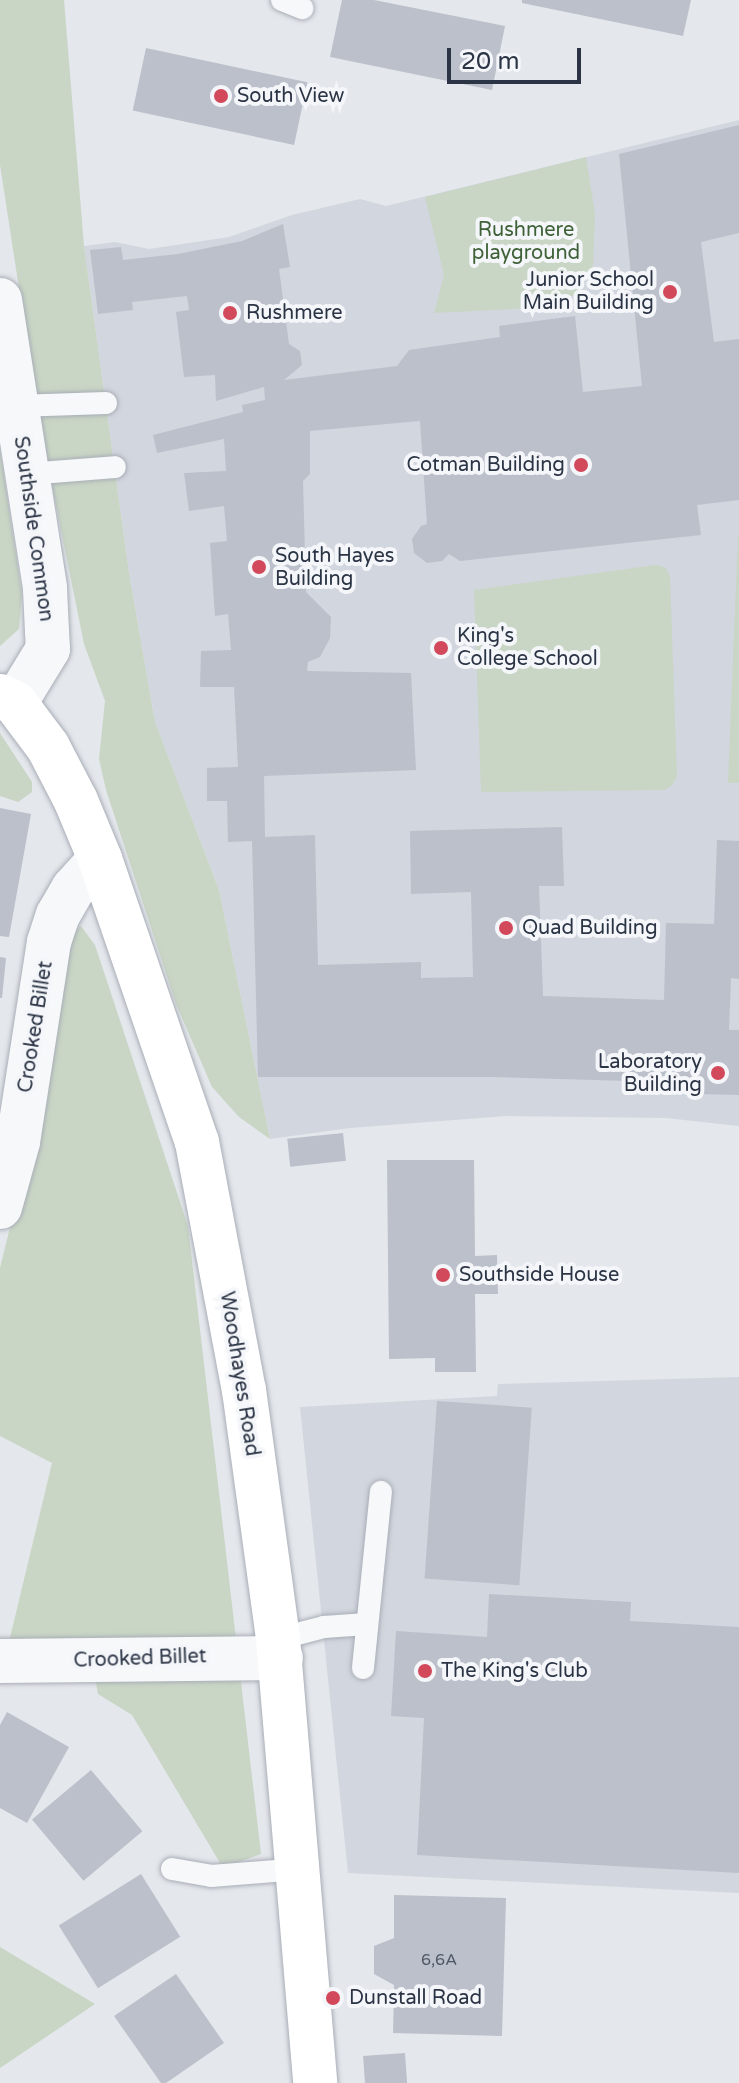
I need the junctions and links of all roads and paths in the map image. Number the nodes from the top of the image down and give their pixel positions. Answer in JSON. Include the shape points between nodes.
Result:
{"nodes":[{"id":1,"x":0,"y":300,"type":"edge"},
{"id":2,"x":106,"y":403,"type":"dead end"},
{"id":3,"x":16,"y":406,"type":"junction"},
{"id":4,"x":115,"y":467,"type":"dead end"},
{"id":5,"x":27,"y":474,"type":"junction"},
{"id":6,"x":8,"y":699,"type":"edge"},
{"id":7,"x":100,"y":859,"type":"junction"},
{"id":8,"x":0,"y":1207,"type":"edge"},
{"id":9,"x":381,"y":1492,"type":"dead end"},
{"id":10,"x":367,"y":1624,"type":"junction"},
{"id":11,"x":280,"y":1648,"type":"junction"},
{"id":12,"x":0,"y":1661,"type":"edge"},
{"id":13,"x":363,"y":1668,"type":"dead end"},
{"id":14,"x":172,"y":1869,"type":"dead end"},
{"id":15,"x":299,"y":1869,"type":"junction"},
{"id":16,"x":315,"y":2083,"type":"edge"}],
"edges":[{"from":1,"to":3,"type":"street","name":"Southside Common"},
{"from":2,"to":3,"type":"lane"},
{"from":3,"to":5,"type":"street","name":"Southside Common"},
{"from":4,"to":5,"type":"lane"},
{"from":5,"to":6,"type":"street","name":"Southside Common","via":[[45,589],[48,649]]},
{"from":6,"to":7,"type":"main road","name":"Woodhayes Road","via":[[48,747]]},
{"from":7,"to":8,"type":"street","name":"Crooked Billet","via":[[73,889],[49,942],[18,1142]]},
{"from":7,"to":11,"type":"main road","name":"Woodhayes Road","via":[[197,1142],[244,1390]]},
{"from":9,"to":10,"type":"lane"},
{"from":10,"to":11,"type":"lane","via":[[324,1627]]},
{"from":10,"to":13,"type":"lane"},
{"from":11,"to":12,"type":"street","name":"Crooked Billet"},
{"from":11,"to":15,"type":"main road","name":"Woodhayes Road"},
{"from":14,"to":15,"type":"lane","via":[[211,1876]]},
{"from":15,"to":16,"type":"main road","name":"Woodhayes Road"}]}
